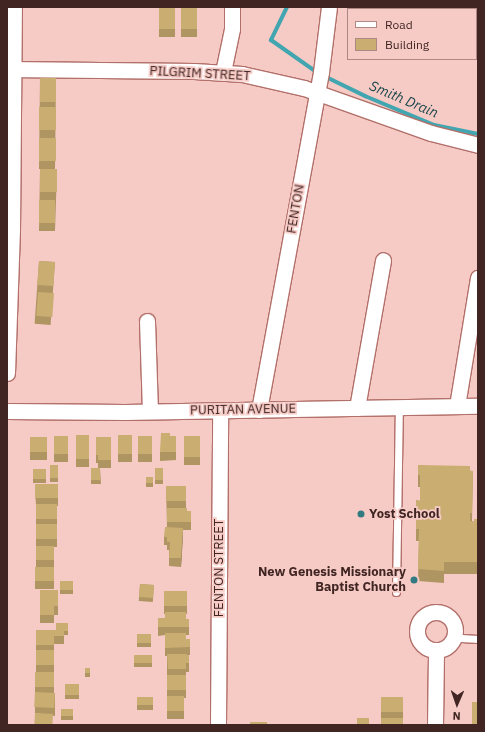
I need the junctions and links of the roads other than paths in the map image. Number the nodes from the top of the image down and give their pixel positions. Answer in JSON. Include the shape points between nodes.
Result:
{"nodes":[{"id":1,"x":14,"y":7,"type":"edge"},
{"id":2,"x":232,"y":7,"type":"edge"},
{"id":3,"x":329,"y":7,"type":"edge"},
{"id":4,"x":10,"y":69,"type":"edge"},
{"id":5,"x":223,"y":72,"type":"junction"},
{"id":6,"x":317,"y":94,"type":"junction"},
{"id":7,"x":478,"y":145,"type":"edge"},
{"id":8,"x":383,"y":260,"type":"dead end"},
{"id":9,"x":478,"y":278,"type":"edge"},
{"id":10,"x":147,"y":321,"type":"dead end"},
{"id":11,"x":7,"y":372,"type":"edge"},
{"id":12,"x":457,"y":406,"type":"junction"},
{"id":13,"x":478,"y":406,"type":"edge"},
{"id":14,"x":399,"y":407,"type":"junction"},
{"id":15,"x":358,"y":408,"type":"junction"},
{"id":16,"x":220,"y":410,"type":"junction"},
{"id":17,"x":259,"y":410,"type":"junction"},
{"id":18,"x":7,"y":411,"type":"edge"},
{"id":19,"x":150,"y":411,"type":"junction"},
{"id":20,"x":396,"y":592,"type":"dead end"},
{"id":21,"x":455,"y":634,"type":"junction"},
{"id":22,"x":478,"y":639,"type":"edge"},
{"id":23,"x":436,"y":650,"type":"junction"},
{"id":24,"x":218,"y":725,"type":"edge"},
{"id":25,"x":435,"y":725,"type":"edge"}],
"edges":[{"from":1,"to":4,"type":"street"},
{"from":2,"to":5,"type":"street","via":[[232,29]]},
{"from":3,"to":6,"type":"street","name":"FENTON"},
{"from":4,"to":5,"type":"street","name":"PILGRIM STREET"},
{"from":4,"to":11,"type":"street","via":[[12,230]]},
{"from":5,"to":6,"type":"street","name":"PILGRIM STREET","via":[[259,77],[304,88]]},
{"from":6,"to":7,"type":"street","name":"PILGRIM STREET","via":[[431,133]]},
{"from":6,"to":17,"type":"street","name":"FENTON"},
{"from":8,"to":15,"type":"street"},
{"from":9,"to":12,"type":"street"},
{"from":10,"to":19,"type":"street"},
{"from":12,"to":13,"type":"street","name":"PURITAN AVENUE"},
{"from":12,"to":14,"type":"street","name":"PURITAN AVENUE"},
{"from":14,"to":15,"type":"street","name":"PURITAN AVENUE"},
{"from":14,"to":20,"type":"lane"},
{"from":15,"to":17,"type":"street","name":"PURITAN AVENUE"},
{"from":16,"to":17,"type":"street","name":"PURITAN AVENUE"},
{"from":16,"to":19,"type":"street","name":"PURITAN AVENUE"},
{"from":16,"to":24,"type":"street","name":"FENTON STREET"},
{"from":18,"to":19,"type":"street","name":"PURITAN AVENUE"},
{"from":21,"to":22,"type":"lane","via":[[461,638]]},
{"from":21,"to":23,"type":"street","via":[[450,643]]},
{"from":21,"to":23,"type":"street","via":[[455,627],[448,616],[436,612],[424,616],[420,621],[418,634],[424,645]]},
{"from":23,"to":25,"type":"street"}]}
